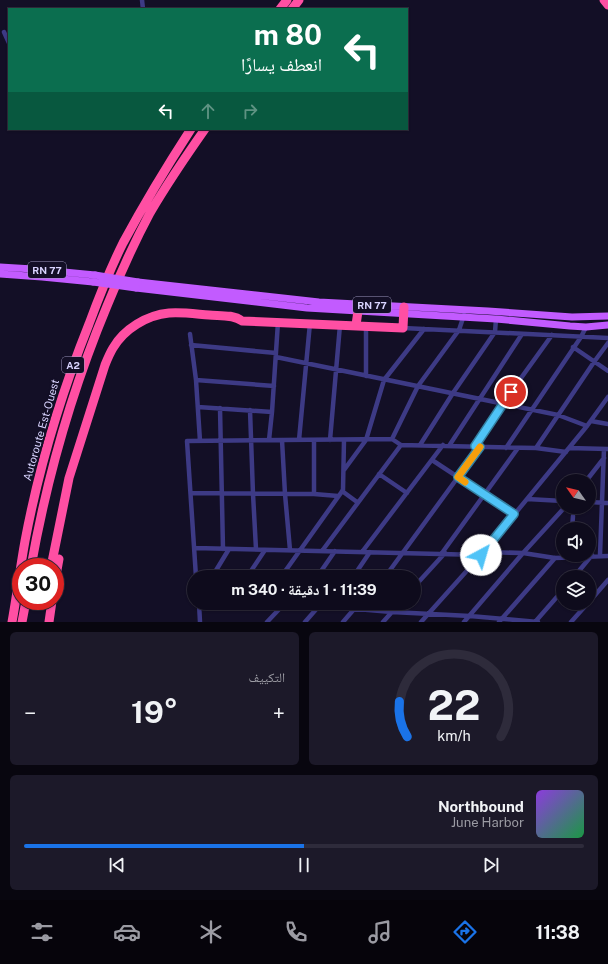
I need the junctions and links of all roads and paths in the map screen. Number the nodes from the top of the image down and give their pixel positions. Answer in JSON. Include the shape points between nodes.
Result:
{"nodes":[{"id":1,"x":287,"y":0,"type":"edge"},
{"id":2,"x":299,"y":0,"type":"edge"},
{"id":3,"x":604,"y":0,"type":"edge"},
{"id":4,"x":608,"y":5,"type":"edge"},
{"id":5,"x":281,"y":8,"type":"edge"},
{"id":6,"x":293,"y":8,"type":"edge"},
{"id":7,"x":4,"y":32,"type":"dead end"},
{"id":8,"x":8,"y":41,"type":"edge"},
{"id":9,"x":190,"y":130,"type":"edge"},
{"id":10,"x":204,"y":130,"type":"edge"},
{"id":11,"x":0,"y":267,"type":"edge"},
{"id":12,"x":0,"y":274,"type":"edge"},
{"id":13,"x":94,"y":279,"type":"junction"},
{"id":14,"x":137,"y":285,"type":"junction"},
{"id":15,"x":358,"y":311,"type":"junction"},
{"id":16,"x":404,"y":311,"type":"junction"},
{"id":17,"x":465,"y":314,"type":"junction"},
{"id":18,"x":608,"y":316,"type":"edge"},
{"id":19,"x":509,"y":317,"type":"junction"},
{"id":20,"x":496,"y":319,"type":"junction"},
{"id":21,"x":246,"y":320,"type":"junction"},
{"id":22,"x":278,"y":322,"type":"junction"},
{"id":23,"x":310,"y":323,"type":"junction"},
{"id":24,"x":340,"y":325,"type":"junction"},
{"id":25,"x":356,"y":325,"type":"junction"},
{"id":26,"x":608,"y":325,"type":"edge"},
{"id":27,"x":366,"y":326,"type":"junction"},
{"id":28,"x":586,"y":327,"type":"junction"},
{"id":29,"x":403,"y":328,"type":"junction"},
{"id":30,"x":424,"y":329,"type":"junction"},
{"id":31,"x":459,"y":330,"type":"junction"},
{"id":32,"x":494,"y":332,"type":"junction"},
{"id":33,"x":190,"y":334,"type":"dead end"},
{"id":34,"x":522,"y":334,"type":"junction"},
{"id":35,"x":552,"y":335,"type":"junction"},
{"id":36,"x":581,"y":336,"type":"junction"},
{"id":37,"x":608,"y":338,"type":"edge"},
{"id":38,"x":608,"y":343,"type":"edge"},
{"id":39,"x":191,"y":345,"type":"junction"},
{"id":40,"x":573,"y":347,"type":"junction"},
{"id":41,"x":276,"y":355,"type":"junction"},
{"id":42,"x":594,"y":362,"type":"junction"},
{"id":43,"x":306,"y":364,"type":"junction"},
{"id":44,"x":337,"y":370,"type":"junction"},
{"id":45,"x":608,"y":371,"type":"edge"},
{"id":46,"x":366,"y":376,"type":"junction"},
{"id":47,"x":196,"y":380,"type":"junction"},
{"id":48,"x":384,"y":380,"type":"junction"},
{"id":49,"x":274,"y":386,"type":"junction"},
{"id":50,"x":418,"y":386,"type":"junction"},
{"id":51,"x":452,"y":393,"type":"junction"},
{"id":52,"x":608,"y":397,"type":"edge"},
{"id":53,"x":480,"y":399,"type":"junction"},
{"id":54,"x":503,"y":404,"type":"junction"},
{"id":55,"x":198,"y":407,"type":"junction"},
{"id":56,"x":220,"y":408,"type":"junction"},
{"id":57,"x":532,"y":409,"type":"junction"},
{"id":58,"x":250,"y":410,"type":"junction"},
{"id":59,"x":272,"y":412,"type":"junction"},
{"id":60,"x":558,"y":415,"type":"junction"},
{"id":61,"x":591,"y":421,"type":"junction"},
{"id":62,"x":608,"y":424,"type":"edge"},
{"id":63,"x":587,"y":426,"type":"junction"},
{"id":64,"x":392,"y":439,"type":"junction"},
{"id":65,"x":221,"y":440,"type":"junction"},
{"id":66,"x":251,"y":440,"type":"junction"},
{"id":67,"x":269,"y":440,"type":"junction"},
{"id":68,"x":282,"y":440,"type":"junction"},
{"id":69,"x":298,"y":440,"type":"junction"},
{"id":70,"x":314,"y":440,"type":"junction"},
{"id":71,"x":330,"y":440,"type":"junction"},
{"id":72,"x":344,"y":440,"type":"junction"},
{"id":73,"x":366,"y":440,"type":"junction"},
{"id":74,"x":200,"y":441,"type":"junction"},
{"id":75,"x":401,"y":445,"type":"junction"},
{"id":76,"x":420,"y":445,"type":"junction"},
{"id":77,"x":443,"y":445,"type":"junction"},
{"id":78,"x":449,"y":446,"type":"junction"},
{"id":79,"x":478,"y":447,"type":"junction"},
{"id":80,"x":506,"y":448,"type":"junction"},
{"id":81,"x":518,"y":448,"type":"junction"},
{"id":82,"x":536,"y":448,"type":"junction"},
{"id":83,"x":606,"y":449,"type":"edge"},
{"id":84,"x":567,"y":450,"type":"junction"},
{"id":85,"x":604,"y":458,"type":"junction"},
{"id":86,"x":432,"y":460,"type":"junction"},
{"id":87,"x":344,"y":470,"type":"junction"},
{"id":88,"x":380,"y":474,"type":"junction"},
{"id":89,"x":591,"y":474,"type":"edge"},
{"id":90,"x":458,"y":477,"type":"junction"},
{"id":91,"x":342,"y":491,"type":"junction"},
{"id":92,"x":191,"y":493,"type":"junction"},
{"id":93,"x":222,"y":493,"type":"junction"},
{"id":94,"x":407,"y":493,"type":"junction"},
{"id":95,"x":253,"y":494,"type":"junction"},
{"id":96,"x":285,"y":494,"type":"junction"},
{"id":97,"x":314,"y":494,"type":"junction"},
{"id":98,"x":484,"y":495,"type":"junction"},
{"id":99,"x":338,"y":496,"type":"junction"},
{"id":100,"x":527,"y":499,"type":"junction"},
{"id":101,"x":556,"y":501,"type":"edge"},
{"id":102,"x":357,"y":502,"type":"junction"},
{"id":103,"x":596,"y":502,"type":"edge"},
{"id":104,"x":602,"y":502,"type":"junction"},
{"id":105,"x":608,"y":502,"type":"edge"},
{"id":106,"x":514,"y":514,"type":"junction"},
{"id":107,"x":559,"y":514,"type":"edge"},
{"id":108,"x":573,"y":516,"type":"dead end"},
{"id":109,"x":573,"y":522,"type":"edge"},
{"id":110,"x":195,"y":548,"type":"junction"},
{"id":111,"x":223,"y":549,"type":"junction"},
{"id":112,"x":229,"y":549,"type":"junction"},
{"id":113,"x":256,"y":549,"type":"junction"},
{"id":114,"x":265,"y":550,"type":"junction"},
{"id":115,"x":290,"y":550,"type":"junction"},
{"id":116,"x":300,"y":550,"type":"junction"},
{"id":117,"x":322,"y":551,"type":"junction"},
{"id":118,"x":334,"y":551,"type":"junction"},
{"id":119,"x":362,"y":552,"type":"junction"},
{"id":120,"x":370,"y":552,"type":"junction"},
{"id":121,"x":402,"y":552,"type":"junction"},
{"id":122,"x":443,"y":553,"type":"junction"},
{"id":123,"x":523,"y":553,"type":"junction"},
{"id":124,"x":482,"y":554,"type":"junction"},
{"id":125,"x":596,"y":555,"type":"edge"},
{"id":126,"x":600,"y":555,"type":"junction"},
{"id":127,"x":608,"y":556,"type":"edge"},
{"id":128,"x":33,"y":558,"type":"edge"},
{"id":129,"x":53,"y":558,"type":"edge"},
{"id":130,"x":59,"y":558,"type":"edge"},
{"id":131,"x":555,"y":558,"type":"joint"},
{"id":132,"x":586,"y":562,"type":"edge"},
{"id":133,"x":196,"y":570,"type":"edge"},
{"id":134,"x":216,"y":570,"type":"edge"},
{"id":135,"x":252,"y":570,"type":"edge"},
{"id":136,"x":286,"y":570,"type":"edge"},
{"id":137,"x":322,"y":570,"type":"edge"},
{"id":138,"x":358,"y":570,"type":"edge"},
{"id":139,"x":390,"y":570,"type":"edge"},
{"id":140,"x":580,"y":570,"type":"edge"},
{"id":141,"x":421,"y":579,"type":"edge"},
{"id":142,"x":608,"y":580,"type":"edge"},
{"id":143,"x":596,"y":593,"type":"edge"},
{"id":144,"x":556,"y":598,"type":"edge"},
{"id":145,"x":24,"y":610,"type":"edge"},
{"id":146,"x":45,"y":610,"type":"edge"},
{"id":147,"x":50,"y":610,"type":"edge"},
{"id":148,"x":199,"y":610,"type":"edge"},
{"id":149,"x":278,"y":610,"type":"edge"},
{"id":150,"x":316,"y":610,"type":"edge"},
{"id":151,"x":353,"y":610,"type":"edge"},
{"id":152,"x":373,"y":610,"type":"edge"},
{"id":153,"x":581,"y":610,"type":"edge"},
{"id":154,"x":392,"y":612,"type":"junction"},
{"id":155,"x":429,"y":614,"type":"junction"},
{"id":156,"x":470,"y":616,"type":"junction"},
{"id":157,"x":500,"y":620,"type":"edge"},
{"id":158,"x":12,"y":622,"type":"edge"},
{"id":159,"x":22,"y":622,"type":"edge"},
{"id":160,"x":43,"y":622,"type":"edge"},
{"id":161,"x":48,"y":622,"type":"edge"},
{"id":162,"x":200,"y":622,"type":"edge"},
{"id":163,"x":267,"y":622,"type":"edge"},
{"id":164,"x":305,"y":622,"type":"edge"},
{"id":165,"x":343,"y":622,"type":"edge"},
{"id":166,"x":383,"y":622,"type":"edge"},
{"id":167,"x":421,"y":622,"type":"edge"},
{"id":168,"x":464,"y":622,"type":"edge"},
{"id":169,"x":535,"y":622,"type":"edge"},
{"id":170,"x":538,"y":622,"type":"edge"},
{"id":171,"x":571,"y":622,"type":"edge"}],
"edges":[{"from":1,"to":5,"type":"highway"},
{"from":2,"to":6,"type":"highway"},
{"from":3,"to":4,"type":"highway"},
{"from":7,"to":8,"type":"street"},
{"from":9,"to":158,"type":"highway","name":"Autoroute Est-Ouest","number":"A2","via":[[159,178],[123,245],[105,282],[78,352],[42,464],[25,541]]},
{"from":10,"to":128,"type":"highway","name":"Autoroute Est-Ouest","number":"A2","via":[[151,212],[124,264],[89,350],[58,446]]},
{"from":11,"to":13,"type":"main road","number":"RN 77","via":[[33,269]]},
{"from":12,"to":13,"type":"main road"},
{"from":13,"to":14,"type":"main road","bridge":true},
{"from":14,"to":15,"type":"main road","via":[[300,307]]},
{"from":14,"to":16,"type":"main road","number":"RN 77"},
{"from":15,"to":16,"type":"main road"},
{"from":15,"to":25,"type":"highway"},
{"from":16,"to":17,"type":"main road","number":"RN 77"},
{"from":16,"to":29,"type":"highway"},
{"from":17,"to":19,"type":"main road","number":"RN 77"},
{"from":17,"to":20,"type":"main road"},
{"from":17,"to":31,"type":"street"},
{"from":18,"to":19,"type":"main road","number":"RN 77"},
{"from":19,"to":20,"type":"main road"},
{"from":19,"to":28,"type":"main road"},
{"from":20,"to":32,"type":"street"},
{"from":21,"to":22,"type":"highway"},
{"from":21,"to":129,"type":"highway","via":[[178,313],[159,314],[134,326],[113,348],[105,365],[71,472]]},
{"from":21,"to":130,"type":"highway","via":[[239,322],[169,318],[139,329],[122,345],[99,396],[75,475]]},
{"from":22,"to":23,"type":"highway"},
{"from":22,"to":41,"type":"street"},
{"from":23,"to":24,"type":"highway"},
{"from":23,"to":43,"type":"street"},
{"from":24,"to":25,"type":"highway"},
{"from":24,"to":44,"type":"street"},
{"from":25,"to":27,"type":"highway"},
{"from":26,"to":28,"type":"main road"},
{"from":27,"to":29,"type":"highway"},
{"from":27,"to":46,"type":"street"},
{"from":28,"to":36,"type":"street"},
{"from":29,"to":30,"type":"street"},
{"from":30,"to":31,"type":"street"},
{"from":30,"to":48,"type":"street"},
{"from":31,"to":32,"type":"street"},
{"from":31,"to":50,"type":"street"},
{"from":32,"to":34,"type":"street"},
{"from":32,"to":51,"type":"street"},
{"from":33,"to":39,"type":"street"},
{"from":34,"to":35,"type":"street"},
{"from":34,"to":53,"type":"street"},
{"from":35,"to":36,"type":"street"},
{"from":35,"to":54,"type":"street"},
{"from":36,"to":37,"type":"street"},
{"from":36,"to":40,"type":"street"},
{"from":38,"to":42,"type":"street"},
{"from":39,"to":41,"type":"street"},
{"from":39,"to":47,"type":"street"},
{"from":40,"to":42,"type":"street"},
{"from":40,"to":57,"type":"street"},
{"from":41,"to":43,"type":"street"},
{"from":41,"to":49,"type":"street"},
{"from":42,"to":45,"type":"street"},
{"from":42,"to":60,"type":"street"},
{"from":43,"to":44,"type":"street"},
{"from":43,"to":69,"type":"street"},
{"from":44,"to":46,"type":"street"},
{"from":44,"to":71,"type":"street"},
{"from":46,"to":48,"type":"street"},
{"from":47,"to":49,"type":"street"},
{"from":47,"to":55,"type":"street"},
{"from":48,"to":50,"type":"street"},
{"from":48,"to":73,"type":"street"},
{"from":49,"to":59,"type":"street"},
{"from":50,"to":51,"type":"street"},
{"from":50,"to":64,"type":"street"},
{"from":51,"to":53,"type":"street"},
{"from":51,"to":76,"type":"street"},
{"from":52,"to":61,"type":"street"},
{"from":53,"to":54,"type":"street"},
{"from":53,"to":78,"type":"street"},
{"from":54,"to":57,"type":"street"},
{"from":54,"to":79,"type":"street"},
{"from":55,"to":56,"type":"street"},
{"from":55,"to":74,"type":"street"},
{"from":56,"to":58,"type":"street"},
{"from":56,"to":65,"type":"street"},
{"from":57,"to":60,"type":"street"},
{"from":57,"to":80,"type":"street"},
{"from":58,"to":59,"type":"street"},
{"from":58,"to":66,"type":"street"},
{"from":59,"to":67,"type":"street"},
{"from":60,"to":63,"type":"street"},
{"from":60,"to":82,"type":"street"},
{"from":61,"to":62,"type":"street"},
{"from":61,"to":63,"type":"street"},
{"from":63,"to":84,"type":"street"},
{"from":64,"to":73,"type":"street"},
{"from":64,"to":75,"type":"street"},
{"from":65,"to":66,"type":"street"},
{"from":65,"to":74,"type":"street"},
{"from":65,"to":93,"type":"street"},
{"from":66,"to":67,"type":"street"},
{"from":66,"to":95,"type":"street"},
{"from":67,"to":68,"type":"street"},
{"from":68,"to":69,"type":"street"},
{"from":68,"to":96,"type":"street"},
{"from":69,"to":70,"type":"street"},
{"from":70,"to":71,"type":"street"},
{"from":70,"to":97,"type":"street"},
{"from":71,"to":72,"type":"street"},
{"from":72,"to":73,"type":"street"},
{"from":72,"to":87,"type":"street"},
{"from":73,"to":87,"type":"street"},
{"from":74,"to":92,"type":"street","via":[[187,441]]},
{"from":75,"to":76,"type":"street"},
{"from":75,"to":88,"type":"street"},
{"from":76,"to":77,"type":"street"},
{"from":77,"to":78,"type":"street"},
{"from":77,"to":86,"type":"street"},
{"from":78,"to":79,"type":"street"},
{"from":79,"to":80,"type":"street"},
{"from":79,"to":90,"type":"street"},
{"from":80,"to":81,"type":"street"},
{"from":81,"to":82,"type":"street"},
{"from":81,"to":98,"type":"street"},
{"from":82,"to":84,"type":"street"},
{"from":83,"to":84,"type":"street"},
{"from":83,"to":85,"type":"street"},
{"from":84,"to":100,"type":"street"},
{"from":85,"to":89,"type":"street"},
{"from":85,"to":104,"type":"street"},
{"from":86,"to":90,"type":"street"},
{"from":86,"to":94,"type":"street"},
{"from":87,"to":91,"type":"street"},
{"from":88,"to":94,"type":"street"},
{"from":88,"to":102,"type":"street"},
{"from":90,"to":98,"type":"street"},
{"from":90,"to":121,"type":"street"},
{"from":91,"to":99,"type":"street"},
{"from":91,"to":102,"type":"street"},
{"from":92,"to":93,"type":"street"},
{"from":92,"to":110,"type":"street"},
{"from":93,"to":95,"type":"street"},
{"from":93,"to":111,"type":"street"},
{"from":94,"to":119,"type":"street"},
{"from":95,"to":96,"type":"street"},
{"from":95,"to":113,"type":"street"},
{"from":96,"to":97,"type":"street"},
{"from":96,"to":115,"type":"street"},
{"from":97,"to":99,"type":"street"},
{"from":98,"to":106,"type":"street"},
{"from":98,"to":122,"type":"street"},
{"from":99,"to":116,"type":"street"},
{"from":100,"to":101,"type":"street"},
{"from":100,"to":106,"type":"street"},
{"from":102,"to":117,"type":"street"},
{"from":103,"to":104,"type":"street"},
{"from":104,"to":105,"type":"street"},
{"from":104,"to":126,"type":"street"},
{"from":106,"to":124,"type":"street"},
{"from":107,"to":123,"type":"street"},
{"from":108,"to":109,"type":"street"},
{"from":110,"to":111,"type":"street"},
{"from":110,"to":133,"type":"street"},
{"from":111,"to":112,"type":"street"},
{"from":112,"to":113,"type":"street"},
{"from":112,"to":134,"type":"street"},
{"from":113,"to":114,"type":"street"},
{"from":114,"to":115,"type":"street"},
{"from":114,"to":135,"type":"street"},
{"from":115,"to":116,"type":"street"},
{"from":116,"to":117,"type":"street"},
{"from":116,"to":136,"type":"street"},
{"from":117,"to":118,"type":"street"},
{"from":118,"to":119,"type":"street"},
{"from":118,"to":137,"type":"street"},
{"from":119,"to":120,"type":"street"},
{"from":120,"to":121,"type":"street"},
{"from":120,"to":138,"type":"street"},
{"from":121,"to":122,"type":"street"},
{"from":121,"to":139,"type":"street"},
{"from":122,"to":124,"type":"street"},
{"from":122,"to":141,"type":"street"},
{"from":123,"to":124,"type":"street"},
{"from":123,"to":131,"type":"street"},
{"from":123,"to":156,"type":"street"},
{"from":124,"to":155,"type":"street"},
{"from":125,"to":126,"type":"street"},
{"from":126,"to":127,"type":"street"},
{"from":131,"to":157,"type":"street"},
{"from":132,"to":140,"type":"street"},
{"from":142,"to":143,"type":"street"},
{"from":144,"to":169,"type":"street"},
{"from":145,"to":159,"type":"highway"},
{"from":146,"to":160,"type":"highway"},
{"from":147,"to":161,"type":"highway"},
{"from":148,"to":162,"type":"street"},
{"from":149,"to":163,"type":"street"},
{"from":150,"to":164,"type":"street"},
{"from":151,"to":165,"type":"street"},
{"from":152,"to":154,"type":"street"},
{"from":153,"to":171,"type":"street"},
{"from":154,"to":155,"type":"street"},
{"from":154,"to":166,"type":"street"},
{"from":155,"to":156,"type":"street"},
{"from":155,"to":167,"type":"street"},
{"from":156,"to":157,"type":"street"},
{"from":156,"to":168,"type":"street"},
{"from":157,"to":169,"type":"street"},
{"from":169,"to":170,"type":"street"}]}
